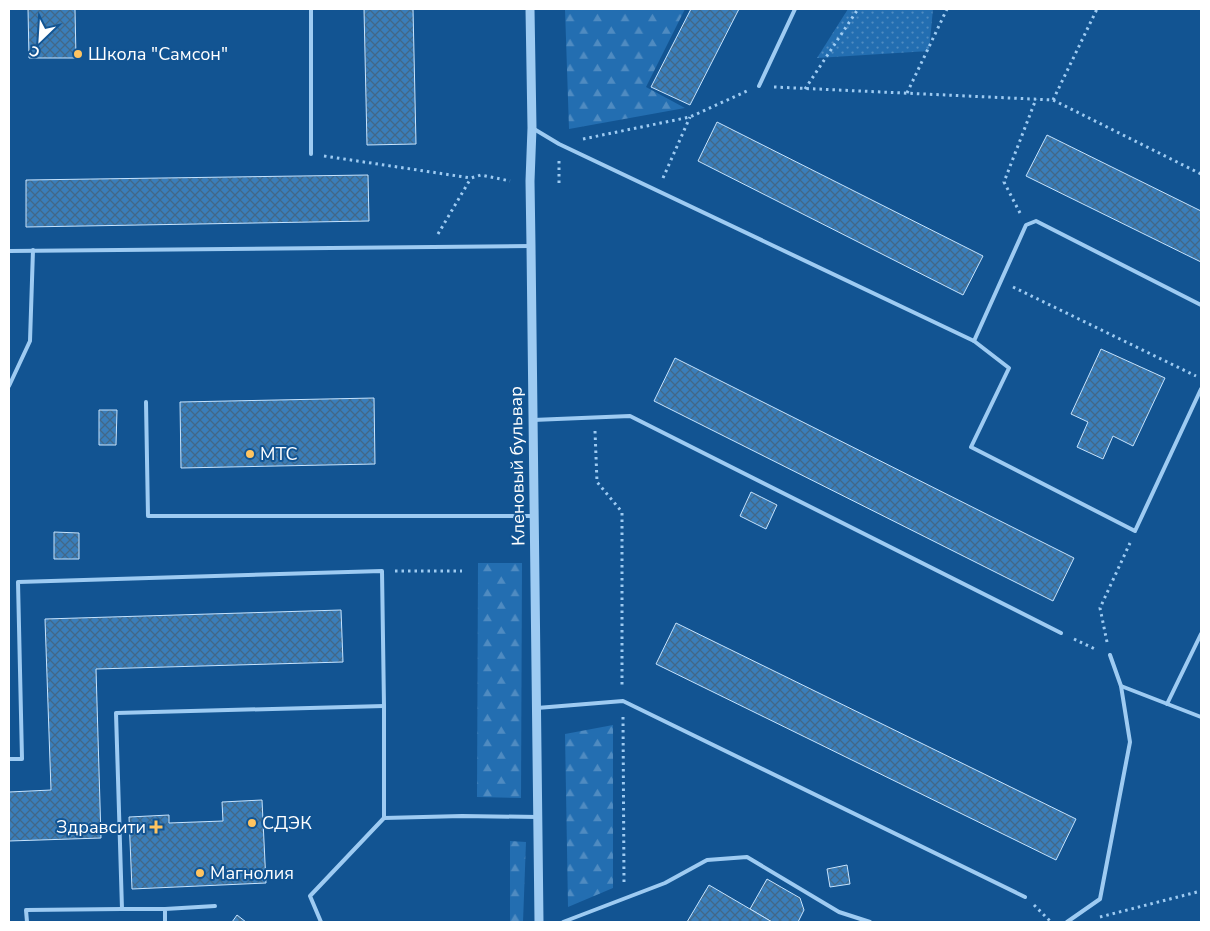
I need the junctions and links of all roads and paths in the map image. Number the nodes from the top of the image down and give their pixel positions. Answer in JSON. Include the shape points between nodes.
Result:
{"nodes":[{"id":1,"x":311,"y":9,"type":"edge"},
{"id":2,"x":530,"y":9,"type":"edge"},
{"id":3,"x":795,"y":9,"type":"edge"},
{"id":4,"x":858,"y":9,"type":"edge"},
{"id":5,"x":947,"y":9,"type":"edge"},
{"id":6,"x":1097,"y":9,"type":"edge"},
{"id":7,"x":759,"y":86,"type":"junction"},
{"id":8,"x":805,"y":88,"type":"junction"},
{"id":9,"x":907,"y":93,"type":"junction"},
{"id":10,"x":1036,"y":99,"type":"junction"},
{"id":11,"x":1052,"y":100,"type":"junction"},
{"id":12,"x":690,"y":117,"type":"junction"},
{"id":13,"x":532,"y":128,"type":"junction"},
{"id":14,"x":559,"y":144,"type":"junction"},
{"id":15,"x":311,"y":154,"type":"joint"},
{"id":16,"x":1201,"y":174,"type":"edge"},
{"id":17,"x":471,"y":178,"type":"junction"},
{"id":18,"x":510,"y":181,"type":"dead end"},
{"id":19,"x":559,"y":183,"type":"dead end"},
{"id":20,"x":657,"y":190,"type":"junction"},
{"id":21,"x":1026,"y":225,"type":"junction"},
{"id":22,"x":531,"y":246,"type":"junction"},
{"id":23,"x":430,"y":247,"type":"junction"},
{"id":24,"x":33,"y":250,"type":"junction"},
{"id":25,"x":9,"y":251,"type":"edge"},
{"id":26,"x":1001,"y":280,"type":"junction"},
{"id":27,"x":1201,"y":305,"type":"edge"},
{"id":28,"x":974,"y":341,"type":"junction"},
{"id":29,"x":1201,"y":378,"type":"edge"},
{"id":30,"x":9,"y":386,"type":"edge"},
{"id":31,"x":1201,"y":389,"type":"edge"},
{"id":32,"x":146,"y":402,"type":"dead end"},
{"id":33,"x":595,"y":418,"type":"junction"},
{"id":34,"x":533,"y":420,"type":"junction"},
{"id":35,"x":534,"y":516,"type":"junction"},
{"id":36,"x":1122,"y":560,"type":"dead end"},
{"id":37,"x":404,"y":571,"type":"dead end"},
{"id":38,"x":462,"y":571,"type":"dead end"},
{"id":39,"x":1061,"y":633,"type":"dead end"},
{"id":40,"x":1201,"y":634,"type":"edge"},
{"id":41,"x":1110,"y":655,"type":"joint"},
{"id":42,"x":1121,"y":686,"type":"junction"},
{"id":43,"x":622,"y":700,"type":"junction"},
{"id":44,"x":1167,"y":704,"type":"junction"},
{"id":45,"x":384,"y":706,"type":"junction"},
{"id":46,"x":537,"y":708,"type":"junction"},
{"id":47,"x":1201,"y":717,"type":"edge"},
{"id":48,"x":9,"y":759,"type":"edge"},
{"id":49,"x":538,"y":817,"type":"junction"},
{"id":50,"x":384,"y":818,"type":"junction"},
{"id":51,"x":624,"y":872,"type":"dead end"},
{"id":52,"x":1201,"y":891,"type":"edge"},
{"id":53,"x":1025,"y":897,"type":"joint"},
{"id":54,"x":215,"y":906,"type":"dead end"},
{"id":55,"x":122,"y":909,"type":"junction"},
{"id":56,"x":165,"y":909,"type":"junction"},
{"id":57,"x":1100,"y":918,"type":"dead end"},
{"id":58,"x":27,"y":922,"type":"edge"},
{"id":59,"x":165,"y":922,"type":"edge"},
{"id":60,"x":321,"y":922,"type":"edge"},
{"id":61,"x":539,"y":922,"type":"edge"},
{"id":62,"x":563,"y":922,"type":"edge"},
{"id":63,"x":870,"y":922,"type":"edge"},
{"id":64,"x":1052,"y":922,"type":"edge"},
{"id":65,"x":1067,"y":922,"type":"edge"}],
"edges":[{"from":1,"to":15,"type":"lane"},
{"from":2,"to":13,"type":"street","name":"Кленовый бульвар"},
{"from":3,"to":7,"type":"lane"},
{"from":4,"to":8,"type":"path"},
{"from":5,"to":9,"type":"path"},
{"from":6,"to":11,"type":"path"},
{"from":7,"to":8,"type":"path"},
{"from":7,"to":12,"type":"path"},
{"from":8,"to":9,"type":"path"},
{"from":9,"to":10,"type":"path"},
{"from":10,"to":11,"type":"path"},
{"from":10,"to":21,"type":"path","via":[[1004,182]]},
{"from":11,"to":16,"type":"path"},
{"from":12,"to":14,"type":"path"},
{"from":12,"to":20,"type":"path"},
{"from":13,"to":14,"type":"lane"},
{"from":13,"to":22,"type":"street","name":"Кленовый бульвар"},
{"from":14,"to":19,"type":"path"},
{"from":14,"to":20,"type":"lane"},
{"from":15,"to":17,"type":"path"},
{"from":17,"to":18,"type":"path","via":[[481,175]]},
{"from":17,"to":23,"type":"path"},
{"from":20,"to":28,"type":"lane"},
{"from":21,"to":26,"type":"lane"},
{"from":21,"to":27,"type":"lane","via":[[1036,221]]},
{"from":22,"to":23,"type":"lane"},
{"from":22,"to":34,"type":"street","name":"Кленовый бульвар"},
{"from":23,"to":24,"type":"lane"},
{"from":24,"to":25,"type":"lane"},
{"from":24,"to":30,"type":"lane","via":[[30,341]]},
{"from":26,"to":28,"type":"lane"},
{"from":26,"to":29,"type":"path"},
{"from":28,"to":31,"type":"lane","via":[[1009,368],[971,447],[1135,531]]},
{"from":32,"to":35,"type":"lane","via":[[148,516]]},
{"from":33,"to":34,"type":"lane"},
{"from":33,"to":39,"type":"lane","via":[[630,416]]},
{"from":33,"to":43,"type":"path","via":[[597,482],[622,512]]},
{"from":34,"to":35,"type":"street","name":"Кленовый бульвар"},
{"from":35,"to":46,"type":"street","name":"Кленовый бульвар"},
{"from":36,"to":41,"type":"path","via":[[1100,608]]},
{"from":37,"to":38,"type":"path"},
{"from":40,"to":44,"type":"lane"},
{"from":41,"to":42,"type":"lane"},
{"from":42,"to":44,"type":"lane"},
{"from":42,"to":65,"type":"lane","via":[[1130,742],[1100,898]]},
{"from":43,"to":46,"type":"lane"},
{"from":43,"to":51,"type":"path"},
{"from":43,"to":53,"type":"lane"},
{"from":44,"to":47,"type":"lane"},
{"from":45,"to":48,"type":"lane","via":[[382,571],[18,582],[22,759]]},
{"from":45,"to":50,"type":"lane"},
{"from":45,"to":55,"type":"lane","via":[[116,713]]},
{"from":46,"to":49,"type":"street","name":"Кленовый бульвар"},
{"from":49,"to":50,"type":"lane"},
{"from":49,"to":61,"type":"street","name":"Кленовый бульвар"},
{"from":50,"to":60,"type":"lane","via":[[310,896]]},
{"from":52,"to":57,"type":"path"},
{"from":53,"to":64,"type":"path"},
{"from":54,"to":56,"type":"lane"},
{"from":55,"to":56,"type":"lane"},
{"from":55,"to":58,"type":"lane","via":[[26,910]]},
{"from":56,"to":59,"type":"lane"},
{"from":62,"to":63,"type":"lane","via":[[665,883],[707,860],[747,857],[839,912]]}]}
